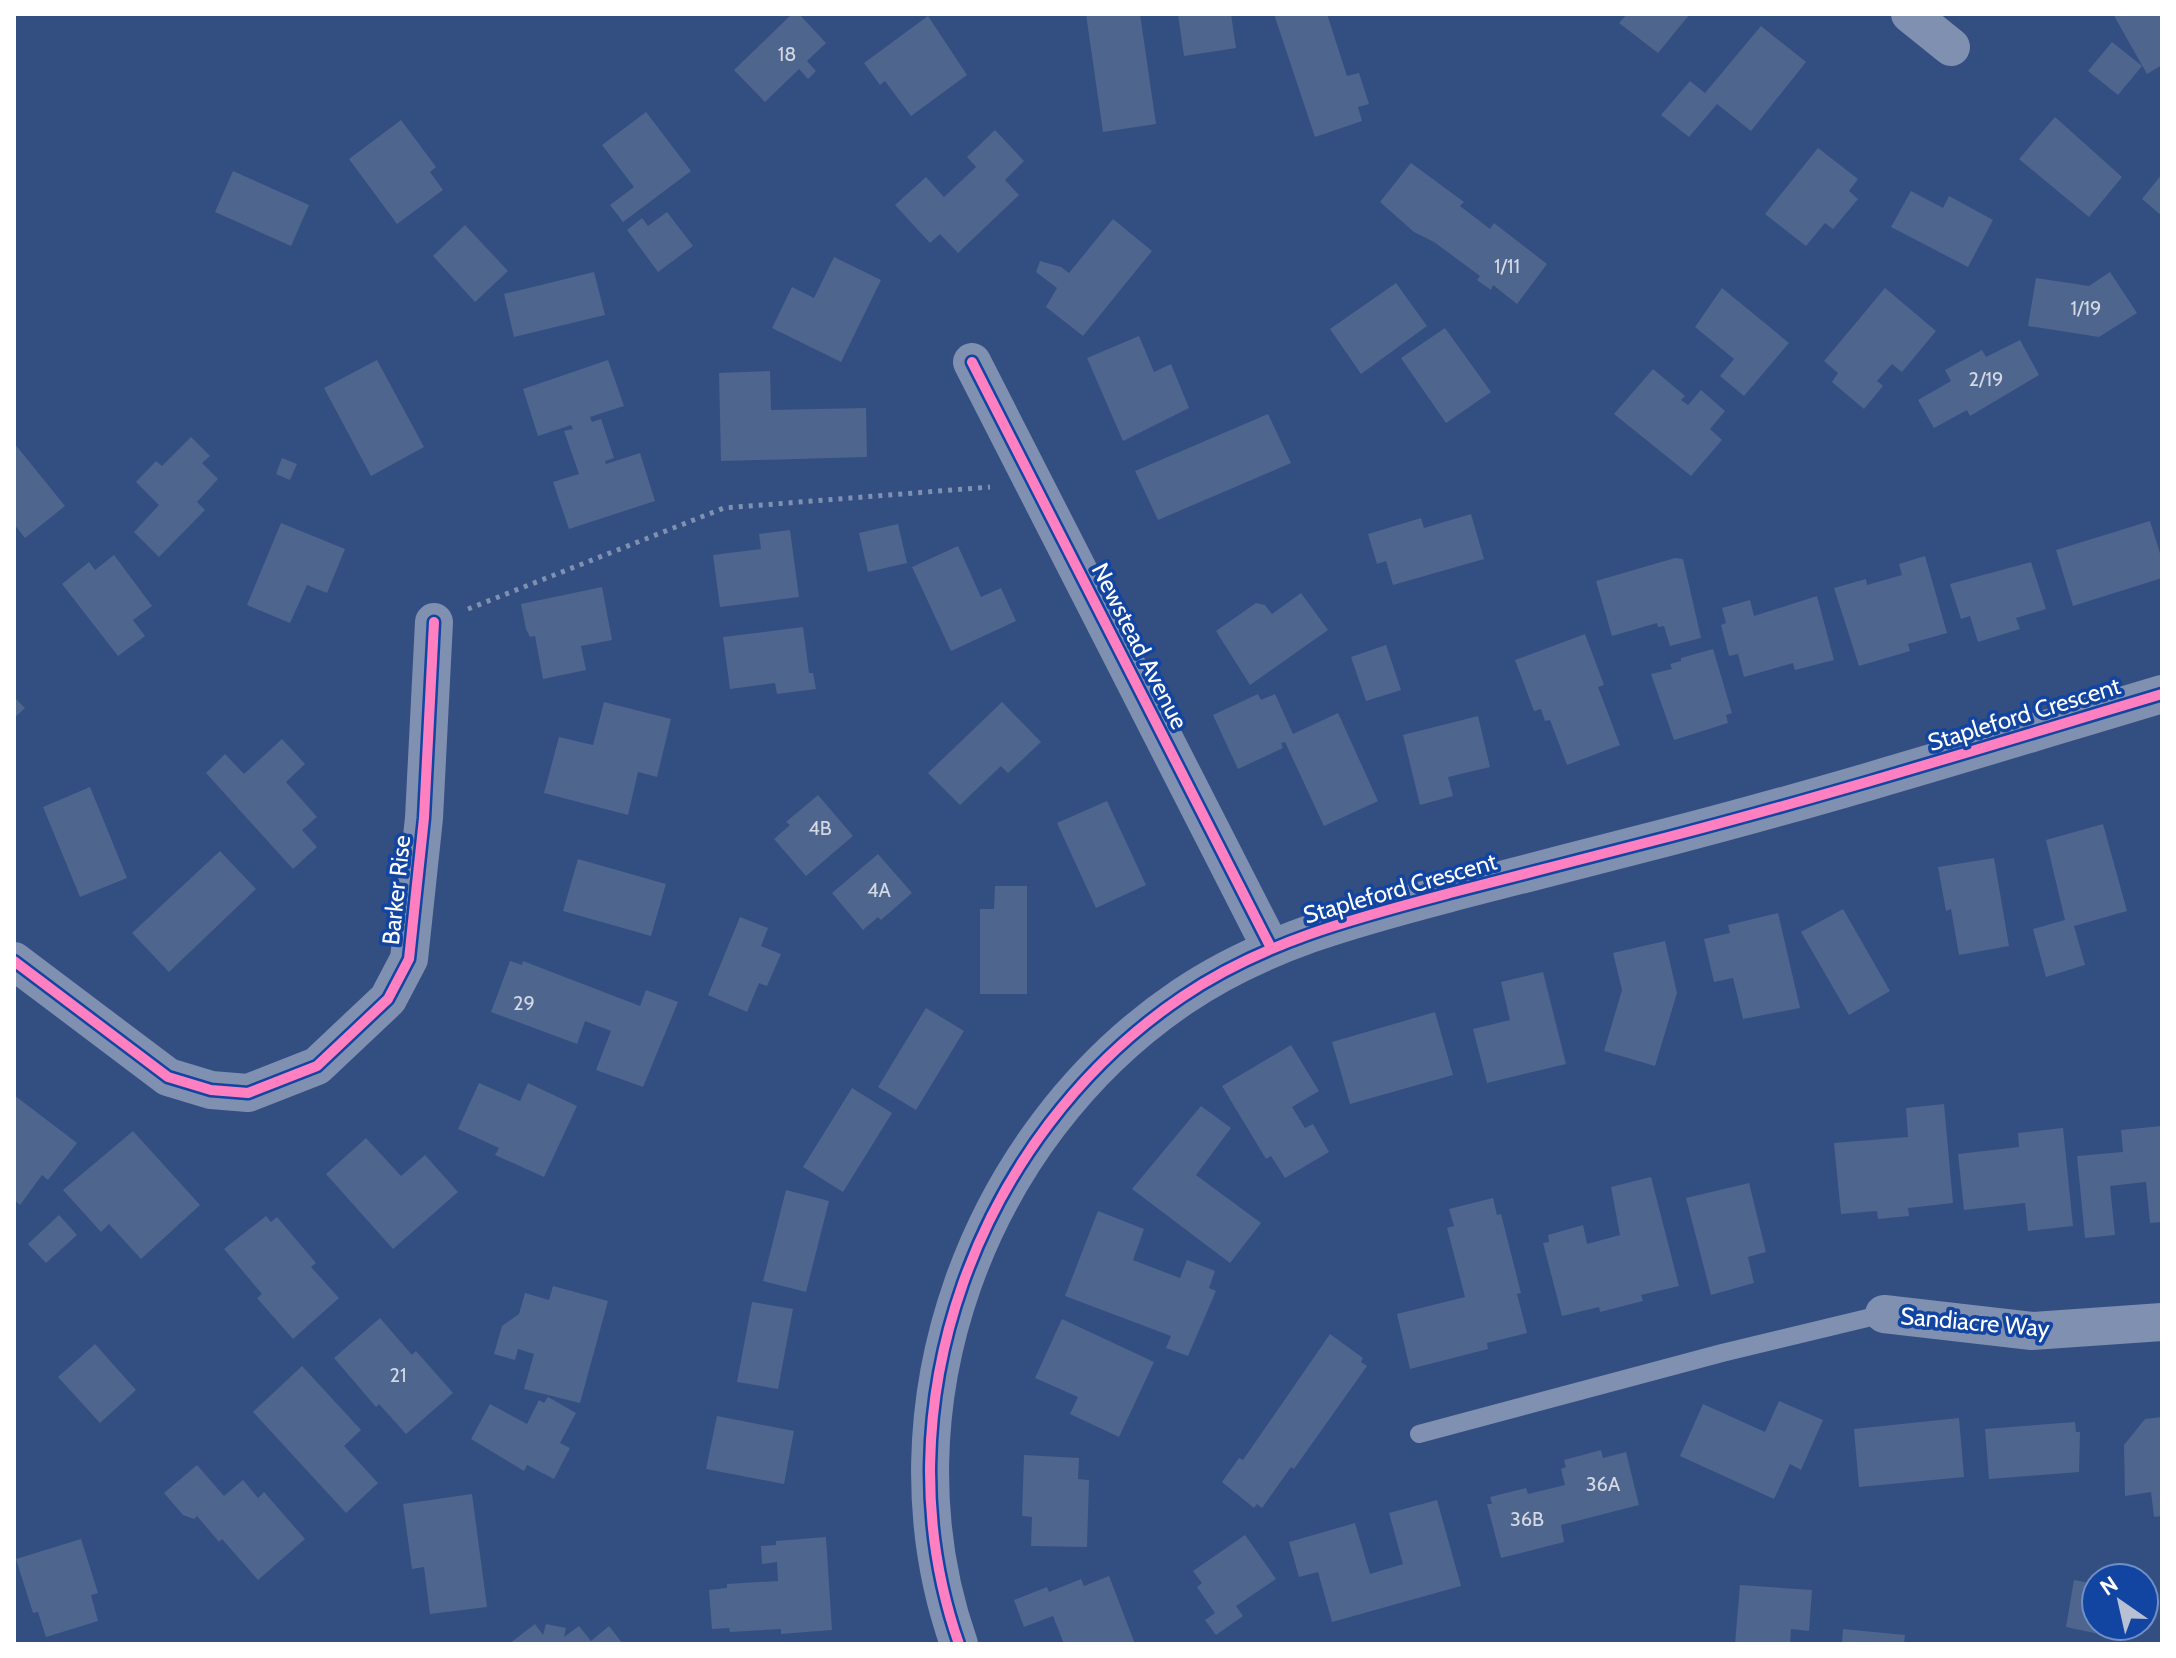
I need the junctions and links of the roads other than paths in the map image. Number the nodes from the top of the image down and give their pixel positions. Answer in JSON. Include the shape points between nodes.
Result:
{"nodes":[{"id":1,"x":1910,"y":14,"type":"edge"},
{"id":2,"x":1951,"y":47,"type":"dead end"},
{"id":3,"x":972,"y":362,"type":"dead end"},
{"id":4,"x":434,"y":622,"type":"road end"},
{"id":5,"x":2162,"y":694,"type":"edge"},
{"id":6,"x":1271,"y":948,"type":"junction"},
{"id":7,"x":14,"y":961,"type":"edge"},
{"id":8,"x":1884,"y":1314,"type":"joint"},
{"id":9,"x":2162,"y":1322,"type":"edge"},
{"id":10,"x":1419,"y":1434,"type":"dead end"},
{"id":11,"x":959,"y":1644,"type":"edge"}],
"edges":[{"from":1,"to":2,"type":"street"},
{"from":3,"to":6,"type":"street","name":"Newstead Avenue"},
{"from":4,"to":7,"type":"street","name":"Barker Rise","via":[[424,818],[409,959],[388,999],[317,1066],[248,1093],[211,1090],[168,1077]]},
{"from":5,"to":6,"type":"street","name":"Stapleford Crescent","via":[[1779,808],[1341,921]]},
{"from":6,"to":11,"type":"street","name":"Stapleford Crescent","via":[[1184,995],[1115,1047],[1060,1107],[1017,1168],[980,1237],[954,1306],[935,1388],[929,1471],[934,1547]]},
{"from":8,"to":9,"type":"street","name":"Sandiacre Way","via":[[2032,1331]]},
{"from":8,"to":10,"type":"lane"}]}
